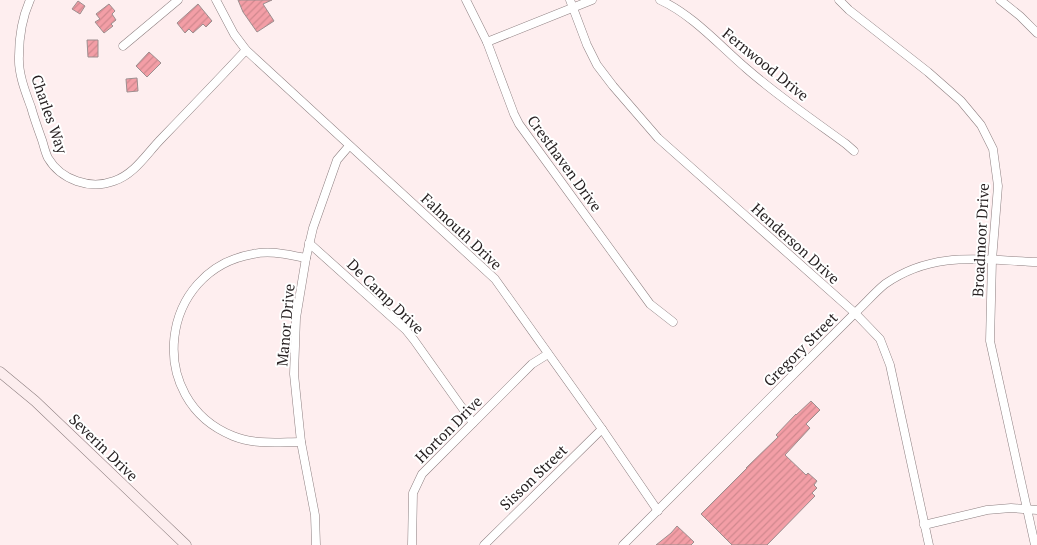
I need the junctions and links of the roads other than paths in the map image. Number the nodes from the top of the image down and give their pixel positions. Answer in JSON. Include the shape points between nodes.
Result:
{"nodes":[{"id":1,"x":30,"y":0,"type":"edge"},
{"id":2,"x":178,"y":0,"type":"edge"},
{"id":3,"x":216,"y":0,"type":"edge"},
{"id":4,"x":466,"y":0,"type":"edge"},
{"id":5,"x":592,"y":0,"type":"edge"},
{"id":6,"x":660,"y":0,"type":"edge"},
{"id":7,"x":838,"y":0,"type":"edge"},
{"id":8,"x":1000,"y":0,"type":"edge"},
{"id":9,"x":571,"y":4,"type":"edge"},
{"id":10,"x":1037,"y":33,"type":"edge"},
{"id":11,"x":487,"y":42,"type":"junction"},
{"id":12,"x":123,"y":46,"type":"dead end"},
{"id":13,"x":246,"y":50,"type":"junction"},
{"id":14,"x":348,"y":146,"type":"junction"},
{"id":15,"x":854,"y":151,"type":"dead end"},
{"id":16,"x":309,"y":243,"type":"junction"},
{"id":17,"x":306,"y":258,"type":"junction"},
{"id":18,"x":992,"y":260,"type":"junction"},
{"id":19,"x":1037,"y":262,"type":"edge"},
{"id":20,"x":854,"y":313,"type":"junction"},
{"id":21,"x":673,"y":322,"type":"dead end"},
{"id":22,"x":548,"y":354,"type":"junction"},
{"id":23,"x":0,"y":372,"type":"edge"},
{"id":24,"x":474,"y":423,"type":"junction"},
{"id":25,"x":602,"y":430,"type":"junction"},
{"id":26,"x":301,"y":442,"type":"junction"},
{"id":27,"x":1028,"y":509,"type":"junction"},
{"id":28,"x":1037,"y":510,"type":"edge"},
{"id":29,"x":658,"y":511,"type":"junction"},
{"id":30,"x":924,"y":525,"type":"junction"},
{"id":31,"x":186,"y":545,"type":"edge"},
{"id":32,"x":316,"y":545,"type":"edge"},
{"id":33,"x":412,"y":545,"type":"edge"},
{"id":34,"x":484,"y":545,"type":"edge"},
{"id":35,"x":623,"y":545,"type":"edge"},
{"id":36,"x":929,"y":545,"type":"edge"},
{"id":37,"x":1035,"y":545,"type":"edge"}],
"edges":[{"from":1,"to":13,"type":"street","name":"Charles Way","via":[[20,31],[18,57],[22,79],[47,156],[62,173],[82,183],[99,185],[128,174]]},
{"from":2,"to":12,"type":"street"},
{"from":3,"to":13,"type":"street","name":"Falmouth Drive"},
{"from":4,"to":11,"type":"street","name":"Cresthaven Drive"},
{"from":5,"to":9,"type":"street"},
{"from":6,"to":15,"type":"street","name":"Fernwood Drive","via":[[680,11],[749,71]]},
{"from":7,"to":18,"type":"street","name":"Broadmoor Drive","via":[[928,72],[961,101],[981,125],[992,149],[998,186]]},
{"from":8,"to":10,"type":"street"},
{"from":9,"to":11,"type":"street"},
{"from":9,"to":20,"type":"street","name":"Henderson Drive","via":[[598,65],[658,138]]},
{"from":11,"to":21,"type":"street","name":"Cresthaven Drive","via":[[519,124],[650,304]]},
{"from":13,"to":14,"type":"street","name":"Falmouth Drive"},
{"from":14,"to":16,"type":"street","name":"Manor Drive","via":[[337,160]]},
{"from":14,"to":22,"type":"street","name":"Falmouth Drive","via":[[495,280]]},
{"from":16,"to":17,"type":"street","name":"Manor Drive"},
{"from":16,"to":24,"type":"street","name":"De Camp Drive","via":[[406,330]]},
{"from":17,"to":26,"type":"street","name":"Manor Drive","via":[[294,351]]},
{"from":17,"to":26,"type":"street","via":[[258,253],[218,267],[188,296],[177,321],[173,347],[175,368],[186,395],[200,414],[216,427],[253,442]]},
{"from":18,"to":19,"type":"street","name":"Gregory Street"},
{"from":18,"to":20,"type":"street","name":"Gregory Street","via":[[956,259],[920,267],[884,285]]},
{"from":18,"to":27,"type":"street","name":"Broadmoor Drive","via":[[990,341]]},
{"from":20,"to":29,"type":"street","name":"Gregory Street"},
{"from":20,"to":30,"type":"street","name":"Henderson Drive","via":[[880,339],[890,365]]},
{"from":22,"to":24,"type":"street","name":"Horton Drive","via":[[532,364]]},
{"from":22,"to":25,"type":"street","name":"Falmouth Drive"},
{"from":23,"to":31,"type":"street","name":"Severin Drive","via":[[35,401]]},
{"from":24,"to":33,"type":"street","name":"Horton Drive","via":[[418,480],[413,493]]},
{"from":25,"to":29,"type":"street","name":"Falmouth Drive"},
{"from":25,"to":34,"type":"street","name":"Sisson Street"},
{"from":26,"to":32,"type":"street","name":"Manor Drive","via":[[315,516]]},
{"from":27,"to":28,"type":"street"},
{"from":27,"to":30,"type":"street","via":[[988,510]]},
{"from":27,"to":37,"type":"street","name":"Broadmoor Drive"},
{"from":29,"to":35,"type":"street","name":"Gregory Street"},
{"from":30,"to":36,"type":"street","name":"Henderson Drive"}]}
